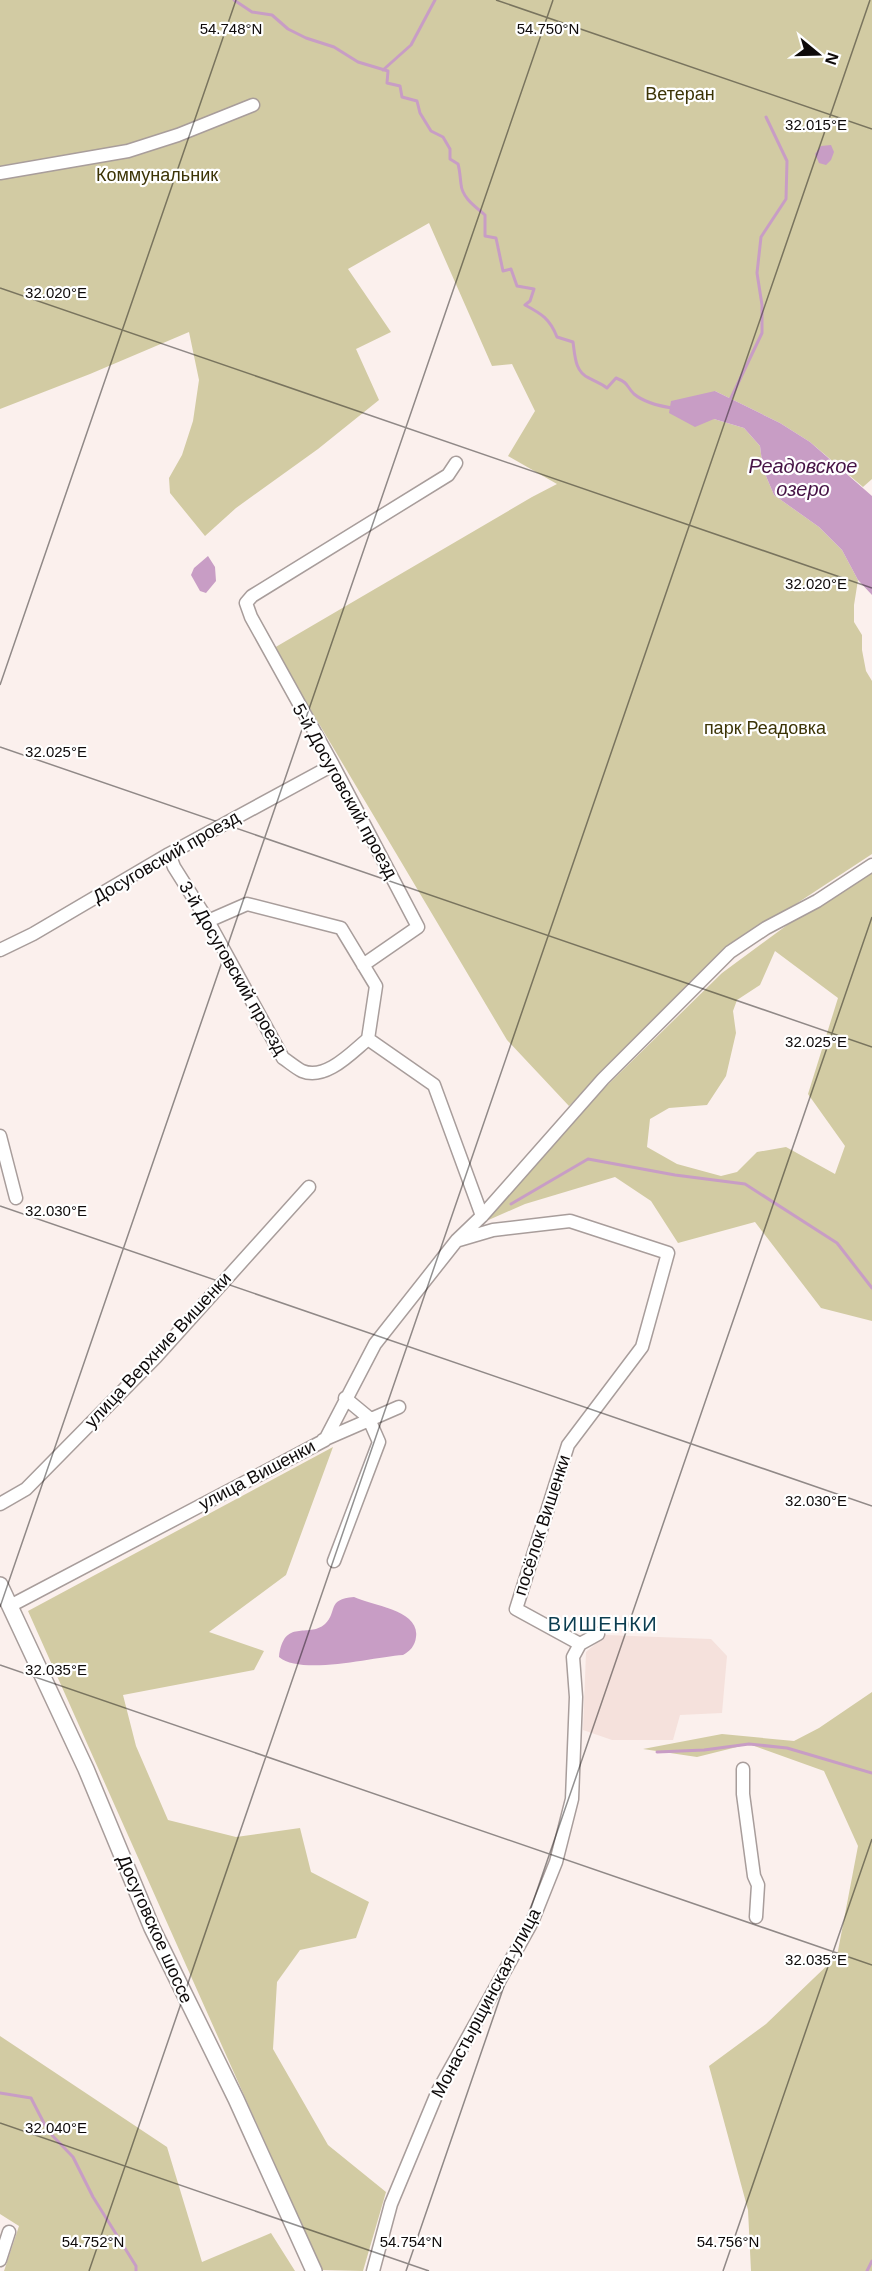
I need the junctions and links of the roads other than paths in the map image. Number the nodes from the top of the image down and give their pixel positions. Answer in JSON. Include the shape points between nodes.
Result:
{"nodes":[{"id":1,"x":253,"y":105,"type":"dead end"},
{"id":2,"x":0,"y":173,"type":"edge"},
{"id":3,"x":456,"y":463,"type":"dead end"},
{"id":4,"x":333,"y":765,"type":"junction"},
{"id":5,"x":169,"y":854,"type":"junction"},
{"id":6,"x":872,"y":865,"type":"edge"},
{"id":7,"x":208,"y":921,"type":"junction"},
{"id":8,"x":0,"y":950,"type":"edge"},
{"id":9,"x":363,"y":965,"type":"junction"},
{"id":10,"x":368,"y":1039,"type":"junction"},
{"id":11,"x":0,"y":1136,"type":"edge"},
{"id":12,"x":309,"y":1187,"type":"dead end"},
{"id":13,"x":16,"y":1198,"type":"dead end"},
{"id":14,"x":482,"y":1216,"type":"junction"},
{"id":15,"x":457,"y":1240,"type":"junction"},
{"id":16,"x":345,"y":1398,"type":"junction"},
{"id":17,"x":399,"y":1407,"type":"dead end"},
{"id":18,"x":369,"y":1420,"type":"junction"},
{"id":19,"x":323,"y":1440,"type":"junction"},
{"id":20,"x":0,"y":1504,"type":"edge"},
{"id":21,"x":334,"y":1561,"type":"dead end"},
{"id":22,"x":1,"y":1589,"type":"edge"},
{"id":23,"x":10,"y":1606,"type":"junction"},
{"id":24,"x":598,"y":1634,"type":"dead end"},
{"id":25,"x":580,"y":1644,"type":"junction"},
{"id":26,"x":743,"y":1769,"type":"dead end"},
{"id":27,"x":756,"y":1917,"type":"dead end"},
{"id":28,"x":9,"y":2232,"type":"dead end"},
{"id":29,"x":0,"y":2260,"type":"edge"},
{"id":30,"x":314,"y":2271,"type":"edge"},
{"id":31,"x":373,"y":2271,"type":"edge"}],
"edges":[{"from":1,"to":2,"type":"street","via":[[128,151]]},
{"from":3,"to":4,"type":"street","name":"5-й Досуговский проезд","via":[[448,475],[246,603],[250,617]]},
{"from":4,"to":5,"type":"street","name":"Досуговский проезд"},
{"from":4,"to":9,"type":"street","name":"5-й Досуговский проезд","via":[[418,927]]},
{"from":5,"to":7,"type":"street","name":"3-й Досуговский проезд"},
{"from":5,"to":8,"type":"street","name":"Досуговский проезд"},
{"from":6,"to":14,"type":"street","name":"улица Вишенки","via":[[730,952],[603,1079]]},
{"from":7,"to":9,"type":"street","via":[[248,904],[341,928]]},
{"from":7,"to":10,"type":"street","name":"3-й Досуговский проезд","via":[[283,1058],[303,1072],[319,1073]]},
{"from":9,"to":10,"type":"street","via":[[376,986]]},
{"from":10,"to":14,"type":"street","via":[[434,1085]]},
{"from":11,"to":13,"type":"street"},
{"from":12,"to":20,"type":"street","name":"улица Верхние Вишенки","via":[[156,1357],[26,1489]]},
{"from":14,"to":15,"type":"street","name":"улица Вишенки"},
{"from":15,"to":16,"type":"street","name":"улица Вишенки","via":[[375,1344]]},
{"from":15,"to":25,"type":"street","name":"посёлок Вишенки","via":[[494,1230],[570,1221],[668,1253],[642,1347],[568,1444],[516,1609]]},
{"from":16,"to":18,"type":"street"},
{"from":16,"to":19,"type":"street","name":"улица Вишенки"},
{"from":17,"to":18,"type":"street"},
{"from":18,"to":19,"type":"street"},
{"from":18,"to":21,"type":"street","via":[[379,1442]]},
{"from":19,"to":23,"type":"street","name":"улица Вишенки"},
{"from":22,"to":23,"type":"main road","name":"Досуговское шоссе"},
{"from":23,"to":30,"type":"main road","name":"Досуговское шоссе","via":[[86,1769],[152,1928],[236,2098]]},
{"from":24,"to":25,"type":"street"},
{"from":25,"to":31,"type":"street","name":"Монастырщинская улица","via":[[573,1657],[576,1697],[572,1798],[556,1862],[532,1922],[438,2091],[391,2204]]},
{"from":26,"to":27,"type":"street","via":[[743,1794],[758,1885]]},
{"from":28,"to":29,"type":"street"}]}
